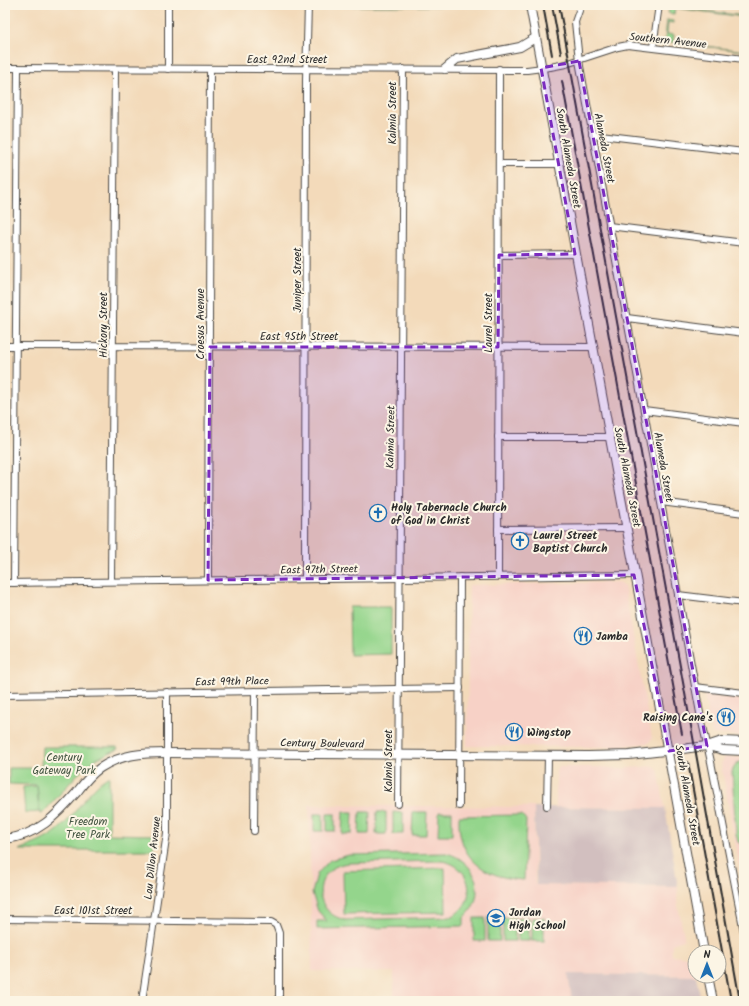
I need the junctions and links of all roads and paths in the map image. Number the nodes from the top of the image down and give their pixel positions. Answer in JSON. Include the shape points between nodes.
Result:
{"nodes":[{"id":1,"x":168,"y":5,"type":"edge"},
{"id":2,"x":308,"y":5,"type":"edge"},
{"id":3,"x":530,"y":5,"type":"edge"},
{"id":4,"x":581,"y":5,"type":"edge"},
{"id":5,"x":659,"y":5,"type":"edge"},
{"id":6,"x":535,"y":38,"type":"junction"},
{"id":7,"x":653,"y":47,"type":"junction"},
{"id":8,"x":744,"y":59,"type":"edge"},
{"id":9,"x":579,"y":61,"type":"junction"},
{"id":10,"x":568,"y":64,"type":"joint"},
{"id":11,"x":5,"y":68,"type":"edge"},
{"id":12,"x":18,"y":68,"type":"junction"},
{"id":13,"x":541,"y":68,"type":"junction"},
{"id":14,"x":115,"y":69,"type":"junction"},
{"id":15,"x":168,"y":69,"type":"junction"},
{"id":16,"x":210,"y":69,"type":"junction"},
{"id":17,"x":307,"y":69,"type":"junction"},
{"id":18,"x":403,"y":69,"type":"junction"},
{"id":19,"x":445,"y":69,"type":"junction"},
{"id":20,"x":499,"y":70,"type":"junction"},
{"id":21,"x":592,"y":134,"type":"junction"},
{"id":22,"x":744,"y":152,"type":"edge"},
{"id":23,"x":499,"y":164,"type":"junction"},
{"id":24,"x":558,"y":164,"type":"junction"},
{"id":25,"x":609,"y":226,"type":"junction"},
{"id":26,"x":744,"y":242,"type":"edge"},
{"id":27,"x":498,"y":254,"type":"junction"},
{"id":28,"x":575,"y":254,"type":"junction"},
{"id":29,"x":627,"y":318,"type":"junction"},
{"id":30,"x":744,"y":333,"type":"edge"},
{"id":31,"x":5,"y":346,"type":"edge"},
{"id":32,"x":17,"y":346,"type":"junction"},
{"id":33,"x":112,"y":346,"type":"junction"},
{"id":34,"x":306,"y":346,"type":"junction"},
{"id":35,"x":401,"y":346,"type":"junction"},
{"id":36,"x":210,"y":347,"type":"junction"},
{"id":37,"x":498,"y":347,"type":"junction"},
{"id":38,"x":592,"y":347,"type":"junction"},
{"id":39,"x":644,"y":410,"type":"junction"},
{"id":40,"x":744,"y":423,"type":"edge"},
{"id":41,"x":498,"y":437,"type":"junction"},
{"id":42,"x":609,"y":437,"type":"junction"},
{"id":43,"x":661,"y":502,"type":"junction"},
{"id":44,"x":744,"y":513,"type":"edge"},
{"id":45,"x":626,"y":528,"type":"junction"},
{"id":46,"x":498,"y":529,"type":"junction"},
{"id":47,"x":634,"y":575,"type":"junction"},
{"id":48,"x":498,"y":576,"type":"junction"},
{"id":49,"x":460,"y":577,"type":"junction"},
{"id":50,"x":399,"y":578,"type":"junction"},
{"id":51,"x":305,"y":579,"type":"junction"},
{"id":52,"x":208,"y":580,"type":"junction"},
{"id":53,"x":111,"y":581,"type":"junction"},
{"id":54,"x":14,"y":582,"type":"junction"},
{"id":55,"x":5,"y":583,"type":"edge"},
{"id":56,"x":678,"y":595,"type":"junction"},
{"id":57,"x":744,"y":603,"type":"edge"},
{"id":58,"x":695,"y":687,"type":"junction"},
{"id":59,"x":460,"y":688,"type":"junction"},
{"id":60,"x":398,"y":689,"type":"junction"},
{"id":61,"x":255,"y":691,"type":"junction"},
{"id":62,"x":167,"y":692,"type":"junction"},
{"id":63,"x":744,"y":693,"type":"edge"},
{"id":64,"x":5,"y":695,"type":"edge"},
{"id":65,"x":744,"y":742,"type":"edge"},
{"id":66,"x":707,"y":746,"type":"junction"},
{"id":67,"x":672,"y":750,"type":"junction"},
{"id":68,"x":744,"y":751,"type":"edge"},
{"id":69,"x":167,"y":753,"type":"junction"},
{"id":70,"x":254,"y":754,"type":"junction"},
{"id":71,"x":398,"y":755,"type":"junction"},
{"id":72,"x":459,"y":756,"type":"junction"},
{"id":73,"x":548,"y":756,"type":"junction"},
{"id":74,"x":398,"y":804,"type":"dead end"},
{"id":75,"x":459,"y":806,"type":"dead end"},
{"id":76,"x":547,"y":806,"type":"dead end"},
{"id":77,"x":254,"y":831,"type":"dead end"},
{"id":78,"x":5,"y":839,"type":"edge"},
{"id":79,"x":742,"y":906,"type":"edge"},
{"id":80,"x":5,"y":919,"type":"edge"},
{"id":81,"x":154,"y":920,"type":"junction"},
{"id":82,"x":744,"y":932,"type":"edge"},
{"id":83,"x":703,"y":944,"type":"edge"},
{"id":84,"x":710,"y":984,"type":"edge"},
{"id":85,"x":142,"y":1001,"type":"edge"},
{"id":86,"x":279,"y":1001,"type":"edge"},
{"id":87,"x":713,"y":1001,"type":"edge"}],
"edges":[{"from":1,"to":15,"type":"street"},
{"from":2,"to":17,"type":"street","name":"Juniper Street"},
{"from":3,"to":6,"type":"main road","name":"South Alameda Street"},
{"from":4,"to":9,"type":"street","name":"Alameda Street","via":[[575,22]]},
{"from":5,"to":7,"type":"street"},
{"from":6,"to":13,"type":"main road","name":"South Alameda Street"},
{"from":6,"to":19,"type":"main road","via":[[520,48],[457,59]]},
{"from":7,"to":8,"type":"street","name":"Southern Avenue"},
{"from":7,"to":9,"type":"street","name":"Southern Avenue","via":[[623,46]]},
{"from":9,"to":10,"type":"street","name":"Southern Avenue"},
{"from":9,"to":21,"type":"street","name":"Alameda Street"},
{"from":10,"to":13,"type":"street","name":"East 92nd Street","bridge":true},
{"from":11,"to":12,"type":"street","name":"East 92nd Street"},
{"from":12,"to":14,"type":"street","name":"East 92nd Street"},
{"from":12,"to":32,"type":"street"},
{"from":13,"to":20,"type":"street","name":"East 92nd Street"},
{"from":13,"to":24,"type":"main road","name":"South Alameda Street"},
{"from":14,"to":15,"type":"street","name":"East 92nd Street"},
{"from":14,"to":33,"type":"street","name":"Hickory Street"},
{"from":15,"to":16,"type":"street","name":"East 92nd Street"},
{"from":16,"to":17,"type":"street","name":"East 92nd Street"},
{"from":16,"to":36,"type":"street","name":"Croesus Avenue"},
{"from":17,"to":18,"type":"street","name":"East 92nd Street"},
{"from":17,"to":34,"type":"street","name":"Juniper Street"},
{"from":18,"to":19,"type":"street","name":"East 92nd Street"},
{"from":18,"to":35,"type":"street","name":"Kalmia Street"},
{"from":19,"to":20,"type":"street","name":"East 92nd Street"},
{"from":20,"to":23,"type":"street","name":"Laurel Street"},
{"from":21,"to":22,"type":"street"},
{"from":21,"to":25,"type":"street","name":"Alameda Street"},
{"from":23,"to":24,"type":"street"},
{"from":23,"to":27,"type":"street","name":"Laurel Street"},
{"from":24,"to":28,"type":"main road","name":"South Alameda Street"},
{"from":25,"to":26,"type":"street"},
{"from":25,"to":29,"type":"street","name":"Alameda Street"},
{"from":27,"to":28,"type":"street"},
{"from":27,"to":37,"type":"street","name":"Laurel Street"},
{"from":28,"to":38,"type":"main road","name":"South Alameda Street"},
{"from":29,"to":30,"type":"street"},
{"from":29,"to":39,"type":"street","name":"Alameda Street"},
{"from":31,"to":32,"type":"street","name":"East 95th Street"},
{"from":32,"to":33,"type":"street","name":"East 95th Street"},
{"from":32,"to":54,"type":"street"},
{"from":33,"to":36,"type":"street","name":"East 95th Street"},
{"from":33,"to":53,"type":"street","name":"Hickory Street"},
{"from":34,"to":35,"type":"street","name":"East 95th Street"},
{"from":34,"to":36,"type":"street","name":"East 95th Street"},
{"from":34,"to":51,"type":"street","name":"Juniper Street"},
{"from":35,"to":37,"type":"street","name":"East 95th Street"},
{"from":35,"to":50,"type":"street","name":"Kalmia Street"},
{"from":36,"to":52,"type":"street","name":"Croesus Avenue"},
{"from":37,"to":38,"type":"street","name":"East 95th Street"},
{"from":37,"to":41,"type":"street","name":"Laurel Street"},
{"from":38,"to":42,"type":"main road","name":"South Alameda Street"},
{"from":39,"to":40,"type":"street"},
{"from":39,"to":43,"type":"street","name":"Alameda Street"},
{"from":41,"to":42,"type":"street"},
{"from":41,"to":46,"type":"street","name":"Laurel Street"},
{"from":42,"to":45,"type":"main road","name":"South Alameda Street"},
{"from":43,"to":44,"type":"street"},
{"from":43,"to":56,"type":"street","name":"Alameda Street"},
{"from":45,"to":46,"type":"street"},
{"from":45,"to":47,"type":"main road","name":"South Alameda Street"},
{"from":46,"to":48,"type":"street","name":"Laurel Street"},
{"from":47,"to":48,"type":"street","name":"East 97th Street"},
{"from":47,"to":67,"type":"main road","name":"South Alameda Street"},
{"from":48,"to":49,"type":"street","name":"East 97th Street"},
{"from":49,"to":50,"type":"street","name":"East 97th Street"},
{"from":49,"to":59,"type":"street"},
{"from":50,"to":51,"type":"street","name":"East 97th Street"},
{"from":50,"to":60,"type":"street","name":"Kalmia Street"},
{"from":51,"to":52,"type":"street","name":"East 97th Street"},
{"from":52,"to":53,"type":"street","name":"East 97th Street"},
{"from":53,"to":54,"type":"street","name":"East 97th Street"},
{"from":54,"to":55,"type":"street","name":"East 97th Street"},
{"from":56,"to":57,"type":"street"},
{"from":56,"to":58,"type":"street","name":"Alameda Street"},
{"from":58,"to":63,"type":"street"},
{"from":58,"to":66,"type":"street","name":"Alameda Street"},
{"from":59,"to":60,"type":"street","name":"East 99th Place"},
{"from":59,"to":72,"type":"street"},
{"from":60,"to":61,"type":"street","name":"East 99th Place"},
{"from":60,"to":71,"type":"street","name":"Kalmia Street"},
{"from":61,"to":62,"type":"street","name":"East 99th Place"},
{"from":61,"to":70,"type":"street"},
{"from":62,"to":64,"type":"street","name":"East 99th Place"},
{"from":62,"to":69,"type":"street","name":"Lou Dillon Avenue"},
{"from":65,"to":66,"type":"main road","via":[[722,741]]},
{"from":66,"to":67,"type":"main road","name":"Century Boulevard","bridge":true},
{"from":66,"to":68,"type":"main road"},
{"from":66,"to":79,"type":"street","name":"Alameda Street"},
{"from":67,"to":73,"type":"main road","name":"Century Boulevard","via":[[628,756]]},
{"from":67,"to":83,"type":"main road","name":"South Alameda Street"},
{"from":69,"to":70,"type":"main road","name":"Century Boulevard"},
{"from":69,"to":78,"type":"main road","name":"Century Boulevard","via":[[132,754],[109,762],[90,777],[49,821],[30,833]]},
{"from":69,"to":81,"type":"street","name":"Lou Dillon Avenue","via":[[167,833]]},
{"from":70,"to":71,"type":"main road","name":"Century Boulevard"},
{"from":70,"to":77,"type":"street"},
{"from":71,"to":72,"type":"main road","name":"Century Boulevard"},
{"from":71,"to":74,"type":"street","name":"Kalmia Street"},
{"from":72,"to":73,"type":"main road","name":"Century Boulevard"},
{"from":72,"to":75,"type":"street"},
{"from":73,"to":76,"type":"street"},
{"from":79,"to":82,"type":"street","name":"Alameda Street"},
{"from":80,"to":81,"type":"street","name":"East 101st Street"},
{"from":81,"to":85,"type":"street","name":"Lou Dillon Avenue"},
{"from":81,"to":86,"type":"street","name":"East 101st Street","via":[[266,921],[276,925],[279,933]]},
{"from":84,"to":87,"type":"main road"}]}
